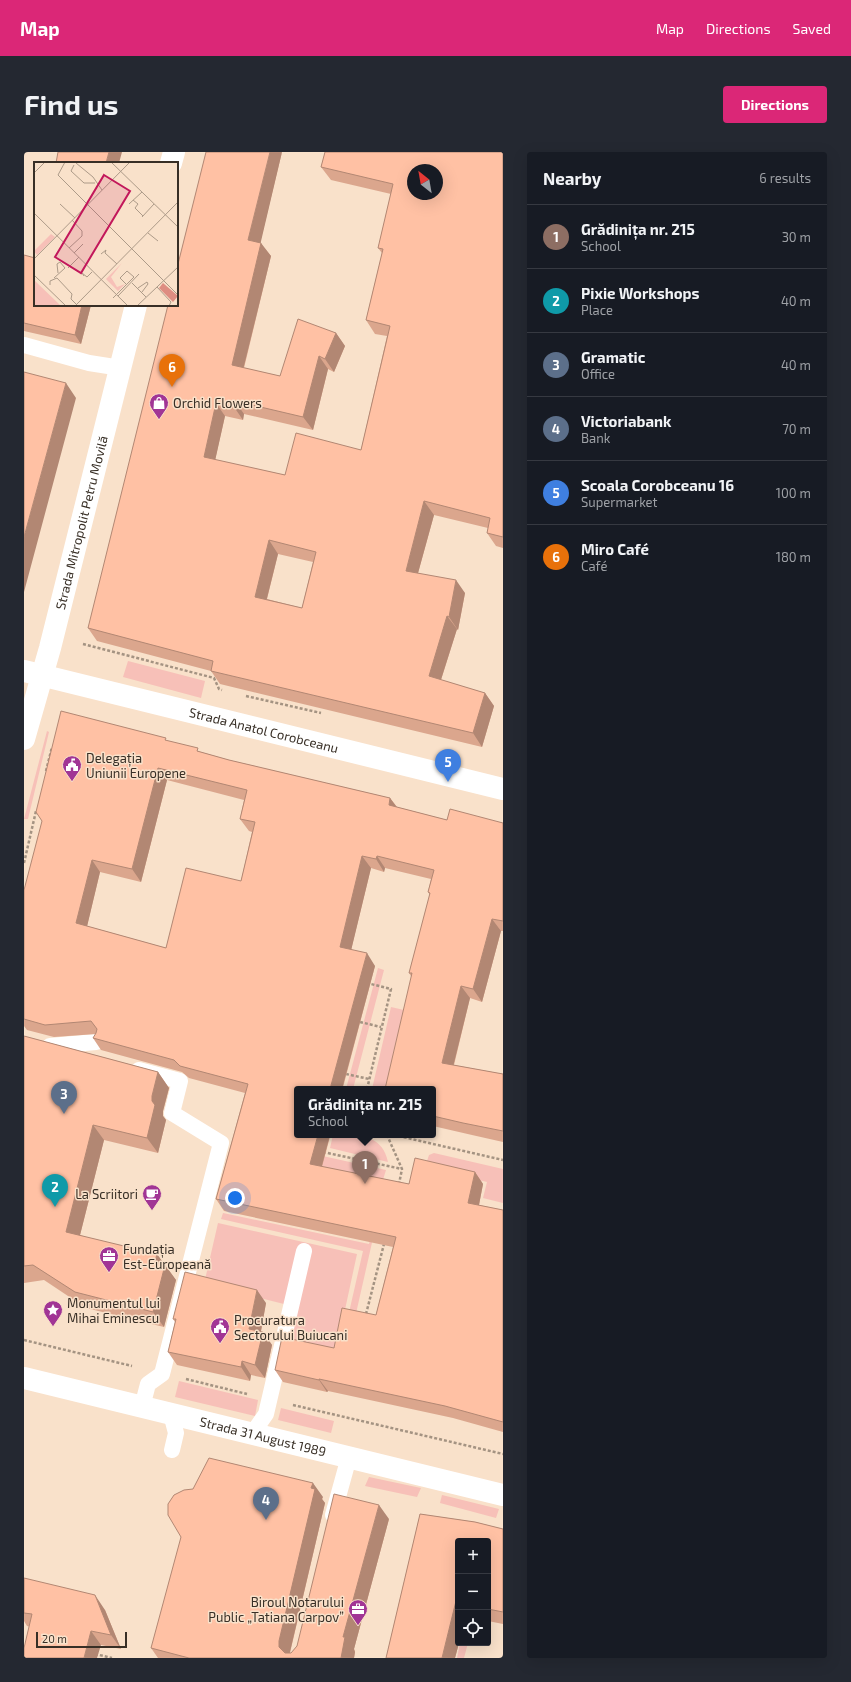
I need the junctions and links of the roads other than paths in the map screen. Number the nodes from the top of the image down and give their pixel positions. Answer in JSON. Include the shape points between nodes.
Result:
{"nodes":[{"id":1,"x":174,"y":152,"type":"edge"},
{"id":2,"x":171,"y":162,"type":"edge"},
{"id":3,"x":136,"y":306,"type":"edge"},
{"id":4,"x":24,"y":345,"type":"edge"},
{"id":5,"x":121,"y":368,"type":"junction"},
{"id":6,"x":33,"y":673,"type":"edge"},
{"id":7,"x":24,"y":739,"type":"edge"},
{"id":8,"x":503,"y":789,"type":"edge"},
{"id":9,"x":96,"y":1042,"type":"edge"},
{"id":10,"x":92,"y":1058,"type":"edge"},
{"id":11,"x":127,"y":1067,"type":"edge"},
{"id":12,"x":304,"y":1251,"type":"dead end"},
{"id":13,"x":24,"y":1378,"type":"edge"},
{"id":14,"x":142,"y":1407,"type":"junction"},
{"id":15,"x":171,"y":1414,"type":"junction"},
{"id":16,"x":252,"y":1434,"type":"junction"},
{"id":17,"x":172,"y":1450,"type":"dead end"},
{"id":18,"x":349,"y":1457,"type":"junction"},
{"id":19,"x":503,"y":1495,"type":"edge"},
{"id":20,"x":330,"y":1528,"type":"edge"}],
"edges":[{"from":1,"to":2,"type":"street"},
{"from":3,"to":5,"type":"street","name":"Strada Mitropolit Petru Movilă"},
{"from":4,"to":5,"type":"lane","via":[[89,363]]},
{"from":5,"to":6,"type":"street","name":"Strada Mitropolit Petru Movilă"},
{"from":6,"to":7,"type":"street","name":"Strada Mitropolit Petru Movilă"},
{"from":6,"to":8,"type":"street","name":"Strada Anatol Corobceanu"},
{"from":9,"to":10,"type":"lane","via":[[43,1044]]},
{"from":11,"to":14,"type":"lane","via":[[180,1081],[172,1112],[221,1143],[162,1374],[148,1384]]},
{"from":12,"to":16,"type":"lane","via":[[266,1414]]},
{"from":13,"to":14,"type":"street","name":"Strada 31 August 1989"},
{"from":14,"to":15,"type":"street","name":"Strada 31 August 1989"},
{"from":15,"to":16,"type":"street","name":"Strada 31 August 1989"},
{"from":15,"to":17,"type":"lane","via":[[176,1433]]},
{"from":16,"to":18,"type":"street","name":"Strada 31 August 1989"},
{"from":18,"to":19,"type":"street","name":"Strada 31 August 1989"},
{"from":18,"to":20,"type":"lane"}]}
